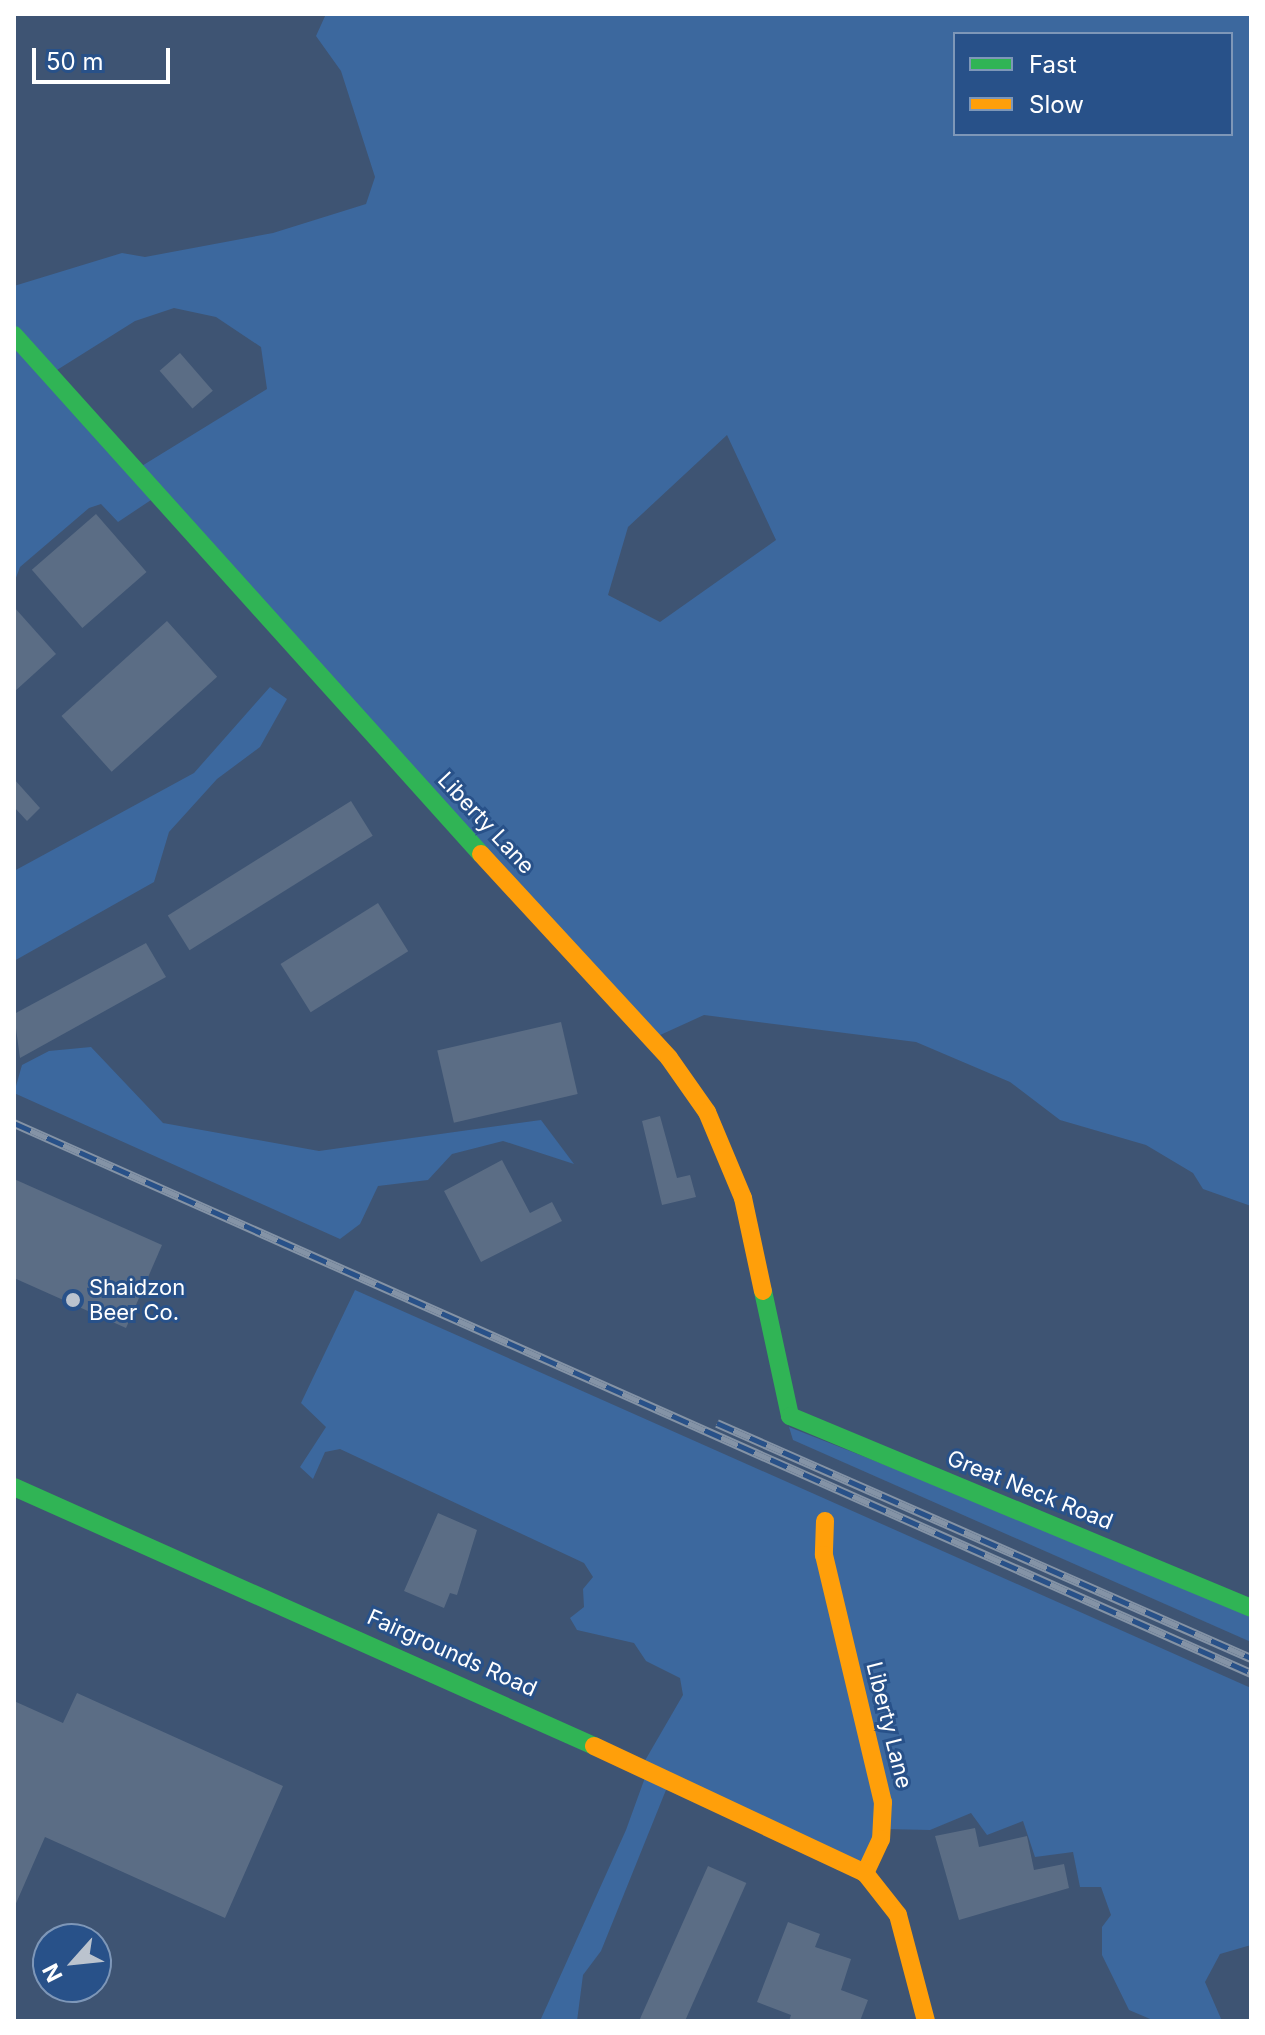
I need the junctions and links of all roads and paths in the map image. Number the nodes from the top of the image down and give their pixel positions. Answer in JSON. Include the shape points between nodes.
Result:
{"nodes":[{"id":1,"x":14,"y":335,"type":"edge"},
{"id":2,"x":790,"y":1416,"type":"joint"},
{"id":3,"x":14,"y":1487,"type":"edge"},
{"id":4,"x":825,"y":1521,"type":"dead end"},
{"id":5,"x":1251,"y":1608,"type":"edge"},
{"id":6,"x":865,"y":1873,"type":"junction"},
{"id":7,"x":926,"y":2021,"type":"edge"}],
"edges":[{"from":1,"to":2,"type":"street","name":"Liberty Lane","via":[[212,563],[669,1058],[707,1112],[743,1198]]},
{"from":2,"to":5,"type":"street","name":"Great Neck Road"},
{"from":3,"to":6,"type":"street","name":"Fairgrounds Road","via":[[804,1835]]},
{"from":4,"to":6,"type":"street","name":"Liberty Lane","via":[[824,1555],[883,1802],[881,1839]]},
{"from":6,"to":7,"type":"street","via":[[898,1915]]}]}
